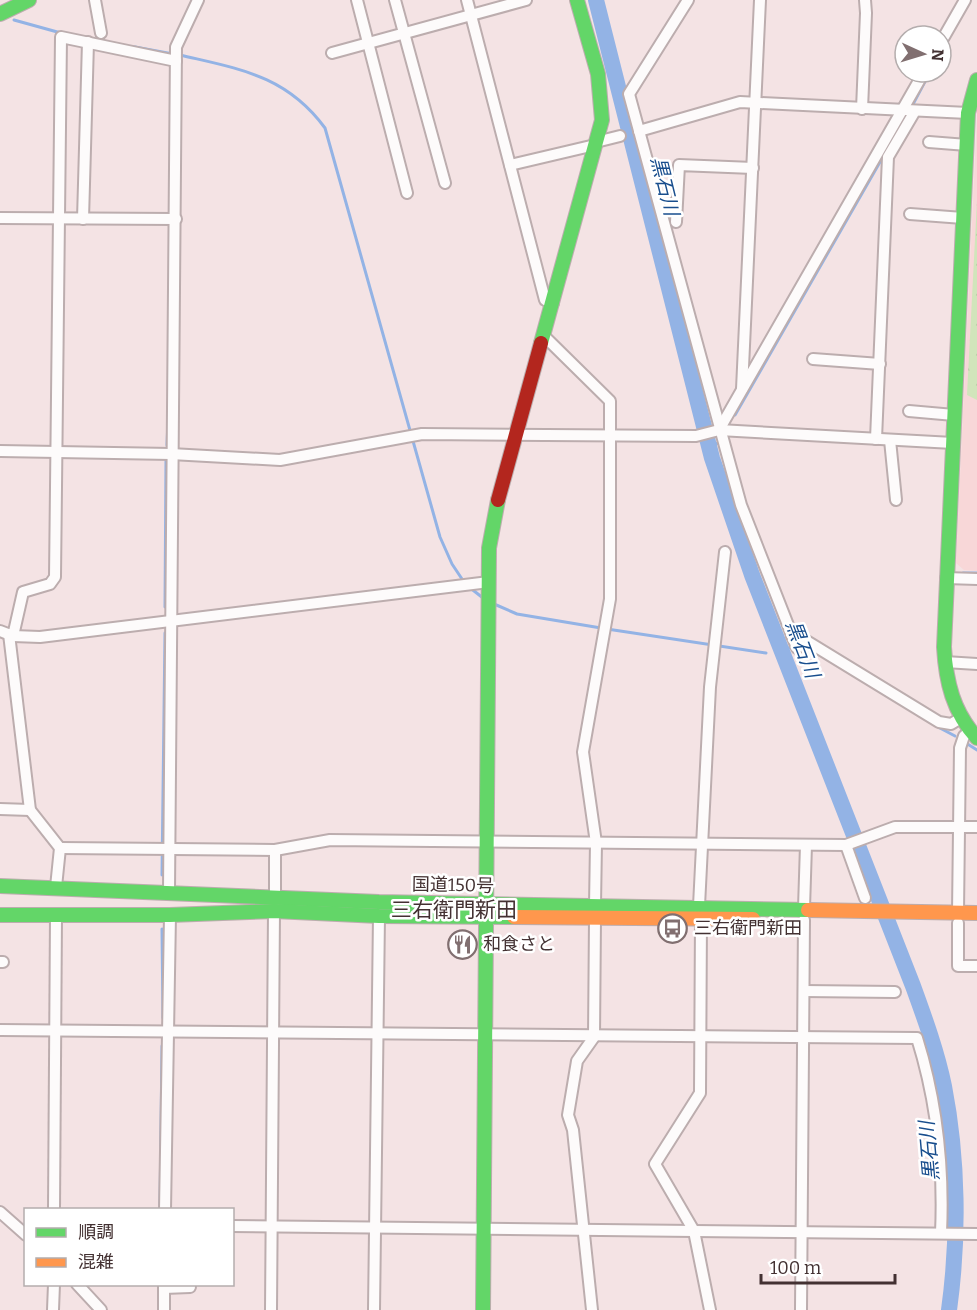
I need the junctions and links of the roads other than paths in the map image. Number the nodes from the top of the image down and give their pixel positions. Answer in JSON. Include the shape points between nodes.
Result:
{"nodes":[{"id":1,"x":29,"y":0,"type":"edge"},
{"id":2,"x":95,"y":0,"type":"edge"},
{"id":3,"x":198,"y":0,"type":"edge"},
{"id":4,"x":357,"y":0,"type":"edge"},
{"id":5,"x":395,"y":0,"type":"edge"},
{"id":6,"x":467,"y":0,"type":"edge"},
{"id":7,"x":526,"y":0,"type":"edge"},
{"id":8,"x":577,"y":0,"type":"edge"},
{"id":9,"x":688,"y":0,"type":"edge"},
{"id":10,"x":760,"y":0,"type":"edge"},
{"id":11,"x":865,"y":0,"type":"edge"},
{"id":12,"x":965,"y":0,"type":"edge"},
{"id":13,"x":5,"y":8,"type":"edge"},
{"id":14,"x":471,"y":15,"type":"junction"},
{"id":15,"x":951,"y":24,"type":"edge"},
{"id":16,"x":101,"y":33,"type":"dead end"},
{"id":17,"x":404,"y":33,"type":"junction"},
{"id":18,"x":88,"y":42,"type":"junction"},
{"id":19,"x":368,"y":44,"type":"junction"},
{"id":20,"x":332,"y":53,"type":"dead end"},
{"id":21,"x":176,"y":57,"type":"junction"},
{"id":22,"x":977,"y":80,"type":"edge"},
{"id":23,"x":919,"y":84,"type":"edge"},
{"id":24,"x":756,"y":104,"type":"junction"},
{"id":25,"x":862,"y":109,"type":"junction"},
{"id":26,"x":908,"y":111,"type":"junction"},
{"id":27,"x":968,"y":113,"type":"junction"},
{"id":28,"x":639,"y":131,"type":"junction"},
{"id":29,"x":620,"y":136,"type":"dead end"},
{"id":30,"x":929,"y":142,"type":"dead end"},
{"id":31,"x":596,"y":143,"type":"junction"},
{"id":32,"x":967,"y":145,"type":"junction"},
{"id":33,"x":510,"y":165,"type":"junction"},
{"id":34,"x":753,"y":168,"type":"junction"},
{"id":35,"x":445,"y":183,"type":"dead end"},
{"id":36,"x":407,"y":193,"type":"dead end"},
{"id":37,"x":910,"y":214,"type":"dead end"},
{"id":38,"x":0,"y":218,"type":"edge"},
{"id":39,"x":963,"y":218,"type":"junction"},
{"id":40,"x":60,"y":219,"type":"junction"},
{"id":41,"x":83,"y":219,"type":"junction"},
{"id":42,"x":176,"y":219,"type":"junction"},
{"id":43,"x":676,"y":222,"type":"dead end"},
{"id":44,"x":553,"y":303,"type":"junction"},
{"id":45,"x":544,"y":336,"type":"junction"},
{"id":46,"x":813,"y":359,"type":"dead end"},
{"id":47,"x":880,"y":364,"type":"junction"},
{"id":48,"x":742,"y":391,"type":"junction"},
{"id":49,"x":909,"y":411,"type":"dead end"},
{"id":50,"x":954,"y":415,"type":"junction"},
{"id":51,"x":719,"y":430,"type":"junction"},
{"id":52,"x":517,"y":434,"type":"junction"},
{"id":53,"x":610,"y":435,"type":"junction"},
{"id":54,"x":876,"y":439,"type":"junction"},
{"id":55,"x":890,"y":440,"type":"junction"},
{"id":56,"x":953,"y":443,"type":"junction"},
{"id":57,"x":0,"y":451,"type":"edge"},
{"id":58,"x":57,"y":452,"type":"junction"},
{"id":59,"x":171,"y":454,"type":"junction"},
{"id":60,"x":896,"y":500,"type":"dead end"},
{"id":61,"x":724,"y":552,"type":"dead end"},
{"id":62,"x":946,"y":578,"type":"junction"},
{"id":63,"x":977,"y":579,"type":"edge"},
{"id":64,"x":489,"y":582,"type":"junction"},
{"id":65,"x":170,"y":619,"type":"junction"},
{"id":66,"x":7,"y":634,"type":"edge"},
{"id":67,"x":945,"y":662,"type":"junction"},
{"id":68,"x":977,"y":664,"type":"edge"},
{"id":69,"x":961,"y":718,"type":"junction"},
{"id":70,"x":974,"y":734,"type":"edge"},
{"id":71,"x":0,"y":809,"type":"edge"},
{"id":72,"x":30,"y":810,"type":"junction"},
{"id":73,"x":960,"y":827,"type":"junction"},
{"id":74,"x":977,"y":827,"type":"edge"},
{"id":75,"x":489,"y":841,"type":"junction"},
{"id":76,"x":596,"y":843,"type":"junction"},
{"id":77,"x":701,"y":844,"type":"junction"},
{"id":78,"x":806,"y":845,"type":"junction"},
{"id":79,"x":846,"y":845,"type":"junction"},
{"id":80,"x":60,"y":848,"type":"junction"},
{"id":81,"x":165,"y":849,"type":"junction"},
{"id":82,"x":275,"y":850,"type":"junction"},
{"id":83,"x":0,"y":886,"type":"edge"},
{"id":84,"x":56,"y":887,"type":"junction"},
{"id":85,"x":169,"y":891,"type":"junction"},
{"id":86,"x":275,"y":905,"type":"junction"},
{"id":87,"x":872,"y":909,"type":"junction"},
{"id":88,"x":488,"y":910,"type":"junction"},
{"id":89,"x":595,"y":912,"type":"junction"},
{"id":90,"x":700,"y":913,"type":"junction"},
{"id":91,"x":977,"y":913,"type":"edge"},
{"id":92,"x":804,"y":914,"type":"junction"},
{"id":93,"x":0,"y":915,"type":"edge"},
{"id":94,"x":170,"y":915,"type":"junction"},
{"id":95,"x":56,"y":916,"type":"junction"},
{"id":96,"x":379,"y":916,"type":"junction"},
{"id":97,"x":958,"y":918,"type":"junction"},
{"id":98,"x":977,"y":923,"type":"edge"},
{"id":99,"x":977,"y":966,"type":"edge"},
{"id":100,"x":804,"y":991,"type":"junction"},
{"id":101,"x":895,"y":992,"type":"dead end"},
{"id":102,"x":0,"y":1030,"type":"edge"},
{"id":103,"x":56,"y":1030,"type":"junction"},
{"id":104,"x":167,"y":1032,"type":"junction"},
{"id":105,"x":273,"y":1032,"type":"junction"},
{"id":106,"x":378,"y":1033,"type":"junction"},
{"id":107,"x":486,"y":1035,"type":"junction"},
{"id":108,"x":594,"y":1036,"type":"junction"},
{"id":109,"x":699,"y":1038,"type":"junction"},
{"id":110,"x":803,"y":1039,"type":"junction"},
{"id":111,"x":54,"y":1208,"type":"edge"},
{"id":112,"x":165,"y":1208,"type":"edge"},
{"id":113,"x":0,"y":1212,"type":"edge"},
{"id":114,"x":13,"y":1224,"type":"junction"},
{"id":115,"x":24,"y":1224,"type":"edge"},
{"id":116,"x":234,"y":1226,"type":"edge"},
{"id":117,"x":272,"y":1226,"type":"junction"},
{"id":118,"x":375,"y":1228,"type":"junction"},
{"id":119,"x":484,"y":1229,"type":"junction"},
{"id":120,"x":584,"y":1229,"type":"junction"},
{"id":121,"x":694,"y":1232,"type":"junction"},
{"id":122,"x":802,"y":1232,"type":"junction"},
{"id":123,"x":24,"y":1233,"type":"edge"},
{"id":124,"x":943,"y":1233,"type":"junction"},
{"id":125,"x":973,"y":1234,"type":"edge"},
{"id":126,"x":54,"y":1286,"type":"edge"},
{"id":127,"x":79,"y":1286,"type":"edge"},
{"id":128,"x":164,"y":1286,"type":"edge"},
{"id":129,"x":190,"y":1287,"type":"dead end"},
{"id":130,"x":54,"y":1310,"type":"edge"},
{"id":131,"x":101,"y":1310,"type":"edge"},
{"id":132,"x":164,"y":1310,"type":"edge"},
{"id":133,"x":271,"y":1310,"type":"edge"},
{"id":134,"x":374,"y":1310,"type":"edge"},
{"id":135,"x":483,"y":1310,"type":"edge"},
{"id":136,"x":592,"y":1310,"type":"edge"},
{"id":137,"x":710,"y":1310,"type":"edge"},
{"id":138,"x":801,"y":1310,"type":"edge"}],
"edges":[{"from":1,"to":13,"type":"main road"},
{"from":2,"to":16,"type":"street"},
{"from":3,"to":21,"type":"street"},
{"from":4,"to":19,"type":"street"},
{"from":5,"to":17,"type":"street"},
{"from":6,"to":14,"type":"street"},
{"from":7,"to":14,"type":"street"},
{"from":8,"to":31,"type":"main road","via":[[603,102]]},
{"from":9,"to":28,"type":"street","via":[[629,94]]},
{"from":10,"to":24,"type":"street"},
{"from":11,"to":25,"type":"street"},
{"from":12,"to":15,"type":"street"},
{"from":14,"to":17,"type":"street"},
{"from":14,"to":33,"type":"street"},
{"from":17,"to":19,"type":"street"},
{"from":17,"to":35,"type":"street"},
{"from":18,"to":21,"type":"street"},
{"from":18,"to":40,"type":"street","via":[[61,37]]},
{"from":18,"to":41,"type":"street"},
{"from":19,"to":20,"type":"street"},
{"from":19,"to":36,"type":"street"},
{"from":21,"to":42,"type":"street"},
{"from":22,"to":27,"type":"main road"},
{"from":23,"to":26,"type":"street"},
{"from":24,"to":25,"type":"street"},
{"from":24,"to":28,"type":"street","via":[[740,102]]},
{"from":24,"to":34,"type":"street"},
{"from":25,"to":26,"type":"street"},
{"from":26,"to":27,"type":"street"},
{"from":26,"to":47,"type":"street","via":[[888,157]]},
{"from":26,"to":48,"type":"street"},
{"from":27,"to":32,"type":"main road"},
{"from":28,"to":51,"type":"street"},
{"from":29,"to":31,"type":"street"},
{"from":30,"to":32,"type":"street"},
{"from":31,"to":33,"type":"street"},
{"from":31,"to":44,"type":"main road"},
{"from":32,"to":39,"type":"main road"},
{"from":33,"to":44,"type":"street","via":[[544,300]]},
{"from":34,"to":43,"type":"street","via":[[679,165]]},
{"from":34,"to":48,"type":"street"},
{"from":37,"to":39,"type":"street"},
{"from":38,"to":40,"type":"street"},
{"from":39,"to":50,"type":"main road"},
{"from":40,"to":41,"type":"street"},
{"from":40,"to":58,"type":"street"},
{"from":41,"to":42,"type":"street"},
{"from":42,"to":59,"type":"street"},
{"from":44,"to":45,"type":"main road"},
{"from":45,"to":52,"type":"main road"},
{"from":45,"to":53,"type":"street","via":[[610,401]]},
{"from":46,"to":47,"type":"street"},
{"from":47,"to":54,"type":"street"},
{"from":48,"to":51,"type":"street"},
{"from":49,"to":50,"type":"street"},
{"from":50,"to":56,"type":"main road"},
{"from":51,"to":53,"type":"street","via":[[696,436]]},
{"from":51,"to":54,"type":"street"},
{"from":51,"to":69,"type":"street","via":[[741,505],[794,642],[800,637],[939,722],[951,724]]},
{"from":52,"to":53,"type":"street"},
{"from":52,"to":59,"type":"street","via":[[413,435],[280,460]]},
{"from":52,"to":64,"type":"main road","via":[[492,524]]},
{"from":53,"to":76,"type":"street","via":[[610,599],[583,752]]},
{"from":54,"to":55,"type":"street"},
{"from":55,"to":56,"type":"street"},
{"from":55,"to":60,"type":"street"},
{"from":56,"to":62,"type":"main road"},
{"from":57,"to":58,"type":"street"},
{"from":58,"to":59,"type":"street"},
{"from":58,"to":66,"type":"street","via":[[55,577],[50,584],[23,592]]},
{"from":59,"to":65,"type":"street"},
{"from":61,"to":77,"type":"street"},
{"from":62,"to":63,"type":"street"},
{"from":62,"to":67,"type":"main road"},
{"from":64,"to":65,"type":"street"},
{"from":64,"to":75,"type":"main road"},
{"from":65,"to":66,"type":"street","via":[[40,637]]},
{"from":65,"to":81,"type":"street"},
{"from":66,"to":72,"type":"street"},
{"from":67,"to":68,"type":"street"},
{"from":67,"to":69,"type":"main road","via":[[947,686]]},
{"from":69,"to":70,"type":"main road"},
{"from":70,"to":73,"type":"street","via":[[964,736],[960,748]]},
{"from":71,"to":72,"type":"street"},
{"from":72,"to":80,"type":"street"},
{"from":73,"to":74,"type":"street"},
{"from":73,"to":79,"type":"street","via":[[894,826]]},
{"from":73,"to":97,"type":"street"},
{"from":75,"to":76,"type":"street"},
{"from":75,"to":82,"type":"street","via":[[330,840]]},
{"from":75,"to":88,"type":"main road"},
{"from":76,"to":77,"type":"street"},
{"from":76,"to":89,"type":"street"},
{"from":77,"to":78,"type":"street"},
{"from":77,"to":90,"type":"street"},
{"from":78,"to":79,"type":"street"},
{"from":78,"to":92,"type":"street"},
{"from":79,"to":87,"type":"street"},
{"from":80,"to":81,"type":"street"},
{"from":80,"to":84,"type":"street"},
{"from":81,"to":82,"type":"street"},
{"from":81,"to":85,"type":"street"},
{"from":82,"to":86,"type":"street"},
{"from":83,"to":84,"type":"main road","name":"国道150号"},
{"from":84,"to":85,"type":"main road","name":"国道150号"},
{"from":85,"to":86,"type":"main road","name":"国道150号"},
{"from":86,"to":88,"type":"main road","name":"国道150号"},
{"from":86,"to":94,"type":"main road","name":"国道150号"},
{"from":86,"to":96,"type":"main road","name":"国道150号"},
{"from":86,"to":105,"type":"street"},
{"from":87,"to":92,"type":"main road","name":"国道150号"},
{"from":87,"to":97,"type":"main road","name":"国道150号","via":[[899,916]]},
{"from":88,"to":89,"type":"main road","name":"国道150号"},
{"from":88,"to":96,"type":"main road","name":"国道150号"},
{"from":88,"to":107,"type":"main road"},
{"from":89,"to":90,"type":"main road","name":"国道150号"},
{"from":89,"to":108,"type":"street"},
{"from":90,"to":92,"type":"main road","name":"国道150号"},
{"from":90,"to":109,"type":"street"},
{"from":91,"to":97,"type":"main road","name":"国道150号"},
{"from":92,"to":100,"type":"street"},
{"from":93,"to":95,"type":"main road","name":"国道150号"},
{"from":94,"to":95,"type":"main road","name":"国道150号"},
{"from":94,"to":104,"type":"street"},
{"from":95,"to":103,"type":"street"},
{"from":96,"to":106,"type":"street"},
{"from":97,"to":98,"type":"main road","name":"国道150号"},
{"from":97,"to":99,"type":"street","via":[[958,966]]},
{"from":100,"to":101,"type":"street"},
{"from":100,"to":110,"type":"street"},
{"from":102,"to":103,"type":"street"},
{"from":103,"to":104,"type":"street"},
{"from":103,"to":111,"type":"street"},
{"from":104,"to":105,"type":"street"},
{"from":104,"to":112,"type":"street"},
{"from":105,"to":106,"type":"street"},
{"from":105,"to":117,"type":"street"},
{"from":106,"to":107,"type":"street"},
{"from":106,"to":118,"type":"street"},
{"from":107,"to":108,"type":"street"},
{"from":107,"to":119,"type":"main road"},
{"from":108,"to":109,"type":"street"},
{"from":108,"to":120,"type":"street","via":[[577,1061],[568,1115]]},
{"from":109,"to":110,"type":"street"},
{"from":109,"to":121,"type":"street","via":[[700,1093],[655,1164]]},
{"from":110,"to":122,"type":"street"},
{"from":110,"to":124,"type":"street","via":[[917,1038],[933,1092],[939,1130]]},
{"from":113,"to":114,"type":"street"},
{"from":114,"to":115,"type":"street"},
{"from":114,"to":123,"type":"street"},
{"from":116,"to":117,"type":"street"},
{"from":117,"to":118,"type":"street"},
{"from":117,"to":133,"type":"street"},
{"from":118,"to":119,"type":"street"},
{"from":118,"to":134,"type":"street"},
{"from":119,"to":120,"type":"street"},
{"from":119,"to":135,"type":"main road"},
{"from":120,"to":121,"type":"street"},
{"from":120,"to":136,"type":"street"},
{"from":121,"to":122,"type":"street"},
{"from":121,"to":137,"type":"street"},
{"from":122,"to":124,"type":"street"},
{"from":122,"to":138,"type":"street"},
{"from":124,"to":125,"type":"street"},
{"from":126,"to":130,"type":"street"},
{"from":127,"to":131,"type":"street"},
{"from":128,"to":129,"type":"street"},
{"from":128,"to":132,"type":"street"}]}
